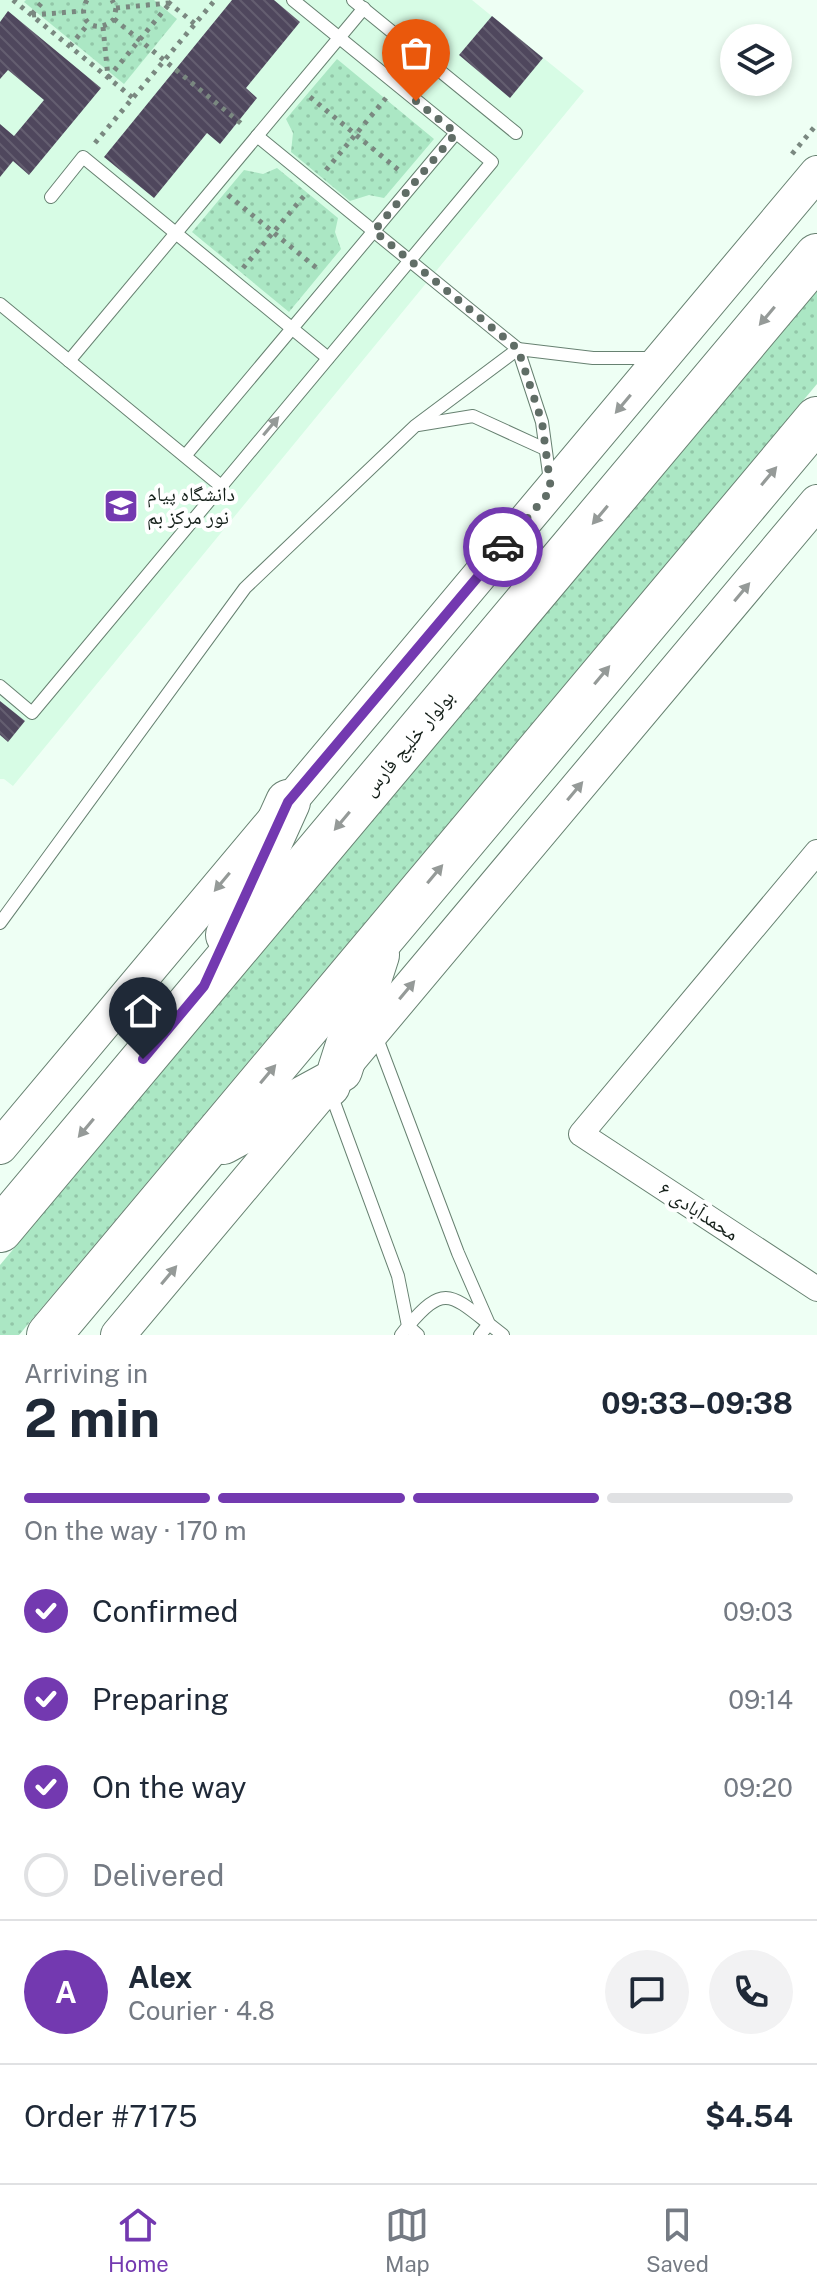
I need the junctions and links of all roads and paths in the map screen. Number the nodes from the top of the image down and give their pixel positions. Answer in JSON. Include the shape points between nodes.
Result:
{"nodes":[{"id":1,"x":13,"y":0,"type":"edge"},
{"id":2,"x":44,"y":0,"type":"edge"},
{"id":3,"x":87,"y":0,"type":"edge"},
{"id":4,"x":112,"y":0,"type":"edge"},
{"id":5,"x":215,"y":0,"type":"edge"},
{"id":6,"x":293,"y":0,"type":"edge"},
{"id":7,"x":168,"y":2,"type":"edge"},
{"id":8,"x":359,"y":4,"type":"edge"},
{"id":9,"x":116,"y":8,"type":"junction"},
{"id":10,"x":83,"y":11,"type":"junction"},
{"id":11,"x":31,"y":15,"type":"junction"},
{"id":12,"x":114,"y":19,"type":"junction"},
{"id":13,"x":89,"y":23,"type":"junction"},
{"id":14,"x":195,"y":24,"type":"junction"},
{"id":15,"x":103,"y":27,"type":"junction"},
{"id":16,"x":339,"y":38,"type":"junction"},
{"id":17,"x":139,"y":40,"type":"junction"},
{"id":18,"x":70,"y":46,"type":"junction"},
{"id":19,"x":164,"y":60,"type":"junction"},
{"id":20,"x":108,"y":78,"type":"junction"},
{"id":21,"x":298,"y":87,"type":"junction"},
{"id":22,"x":133,"y":98,"type":"junction"},
{"id":23,"x":239,"y":121,"type":"dead end"},
{"id":24,"x":456,"y":133,"type":"junction"},
{"id":25,"x":516,"y":133,"type":"dead end"},
{"id":26,"x":257,"y":136,"type":"junction"},
{"id":27,"x":83,"y":157,"type":"junction"},
{"id":28,"x":817,"y":173,"type":"edge"},
{"id":29,"x":414,"y":183,"type":"junction"},
{"id":30,"x":216,"y":185,"type":"junction"},
{"id":31,"x":51,"y":197,"type":"dead end"},
{"id":32,"x":374,"y":231,"type":"junction"},
{"id":33,"x":176,"y":233,"type":"junction"},
{"id":34,"x":817,"y":256,"type":"edge"},
{"id":35,"x":409,"y":261,"type":"junction"},
{"id":36,"x":332,"y":280,"type":"junction"},
{"id":37,"x":0,"y":304,"type":"edge"},
{"id":38,"x":292,"y":329,"type":"junction"},
{"id":39,"x":518,"y":349,"type":"junction"},
{"id":40,"x":328,"y":358,"type":"junction"},
{"id":41,"x":662,"y":358,"type":"junction"},
{"id":42,"x":69,"y":361,"type":"junction"},
{"id":43,"x":817,"y":419,"type":"edge"},
{"id":44,"x":415,"y":426,"type":"junction"},
{"id":45,"x":545,"y":449,"type":"junction"},
{"id":46,"x":185,"y":456,"type":"junction"},
{"id":47,"x":221,"y":486,"type":"junction"},
{"id":48,"x":551,"y":490,"type":"junction"},
{"id":49,"x":817,"y":502,"type":"edge"},
{"id":50,"x":0,"y":686,"type":"edge"},
{"id":51,"x":288,"y":802,"type":"junction"},
{"id":52,"x":817,"y":852,"type":"edge"},
{"id":53,"x":0,"y":923,"type":"edge"},
{"id":54,"x":383,"y":936,"type":"junction"},
{"id":55,"x":204,"y":986,"type":"junction"},
{"id":56,"x":374,"y":1030,"type":"junction"},
{"id":57,"x":334,"y":1078,"type":"junction"},
{"id":58,"x":0,"y":1147,"type":"edge"},
{"id":59,"x":199,"y":1155,"type":"junction"},
{"id":60,"x":0,"y":1230,"type":"edge"},
{"id":61,"x":816,"y":1286,"type":"edge"},
{"id":62,"x":489,"y":1324,"type":"junction"},
{"id":63,"x":409,"y":1332,"type":"edge"},
{"id":64,"x":49,"y":1335,"type":"edge"},
{"id":65,"x":118,"y":1335,"type":"edge"},
{"id":66,"x":480,"y":1335,"type":"edge"},
{"id":67,"x":503,"y":1335,"type":"edge"}],
"edges":[{"from":1,"to":11,"type":"path"},
{"from":2,"to":11,"type":"path"},
{"from":3,"to":10,"type":"path"},
{"from":4,"to":9,"type":"path"},
{"from":5,"to":14,"type":"path"},
{"from":6,"to":16,"type":"lane"},
{"from":7,"to":9,"type":"path"},
{"from":7,"to":14,"type":"path"},
{"from":7,"to":17,"type":"path"},
{"from":8,"to":16,"type":"lane"},
{"from":8,"to":25,"type":"lane"},
{"from":9,"to":12,"type":"path"},
{"from":10,"to":11,"type":"path"},
{"from":10,"to":13,"type":"path"},
{"from":11,"to":18,"type":"path"},
{"from":12,"to":15,"type":"path"},
{"from":12,"to":17,"type":"path"},
{"from":13,"to":15,"type":"path"},
{"from":13,"to":18,"type":"path"},
{"from":14,"to":19,"type":"path"},
{"from":15,"to":20,"type":"path"},
{"from":16,"to":21,"type":"lane"},
{"from":16,"to":24,"type":"lane"},
{"from":17,"to":19,"type":"path"},
{"from":17,"to":20,"type":"path"},
{"from":18,"to":20,"type":"path"},
{"from":19,"to":22,"type":"path"},
{"from":19,"to":23,"type":"path"},
{"from":20,"to":22,"type":"path"},
{"from":21,"to":26,"type":"lane"},
{"from":21,"to":29,"type":"path"},
{"from":22,"to":27,"type":"path"},
{"from":24,"to":29,"type":"lane"},
{"from":24,"to":35,"type":"lane","via":[[492,162]]},
{"from":26,"to":30,"type":"lane"},
{"from":26,"to":32,"type":"lane"},
{"from":27,"to":31,"type":"lane"},
{"from":27,"to":33,"type":"lane"},
{"from":28,"to":41,"type":"street"},
{"from":29,"to":32,"type":"lane"},
{"from":30,"to":33,"type":"lane"},
{"from":30,"to":36,"type":"path"},
{"from":32,"to":35,"type":"lane"},
{"from":32,"to":36,"type":"lane"},
{"from":33,"to":38,"type":"lane"},
{"from":33,"to":42,"type":"lane"},
{"from":34,"to":55,"type":"highway","name":"بولوار خلیج فارس","one_way":true},
{"from":35,"to":39,"type":"lane"},
{"from":35,"to":40,"type":"lane"},
{"from":36,"to":38,"type":"lane"},
{"from":37,"to":42,"type":"lane"},
{"from":38,"to":40,"type":"lane"},
{"from":38,"to":46,"type":"lane"},
{"from":39,"to":41,"type":"lane","via":[[593,358]]},
{"from":39,"to":44,"type":"lane"},
{"from":39,"to":45,"type":"lane","via":[[542,422]]},
{"from":47,"to":40,"type":"lane","one_way":true},
{"from":41,"to":48,"type":"street","one_way":true},
{"from":42,"to":46,"type":"lane"},
{"from":54,"to":43,"type":"highway","one_way":true},
{"from":44,"to":45,"type":"lane","via":[[473,416]]},
{"from":44,"to":53,"type":"lane","via":[[245,588]]},
{"from":45,"to":48,"type":"lane"},
{"from":46,"to":47,"type":"lane"},
{"from":47,"to":50,"type":"lane","via":[[32,713]]},
{"from":48,"to":51,"type":"street"},
{"from":56,"to":49,"type":"street","one_way":true},
{"from":51,"to":55,"type":"highway"},
{"from":51,"to":58,"type":"street","one_way":true},
{"from":52,"to":61,"type":"street","name":"محمدآبادی ۶","via":[[581,1134]]},
{"from":54,"to":57,"type":"highway"},
{"from":59,"to":54,"type":"highway","one_way":true},
{"from":55,"to":60,"type":"highway","name":"بولوار خلیج فارس","one_way":true},
{"from":56,"to":57,"type":"street"},
{"from":56,"to":62,"type":"lane"},
{"from":57,"to":59,"type":"highway"},
{"from":57,"to":63,"type":"lane","via":[[398,1276]]},
{"from":65,"to":57,"type":"street","one_way":true},
{"from":59,"to":64,"type":"highway"},
{"from":62,"to":63,"type":"lane","via":[[456,1299],[445,1297],[425,1306]]},
{"from":62,"to":66,"type":"lane"},
{"from":62,"to":67,"type":"lane"}]}
